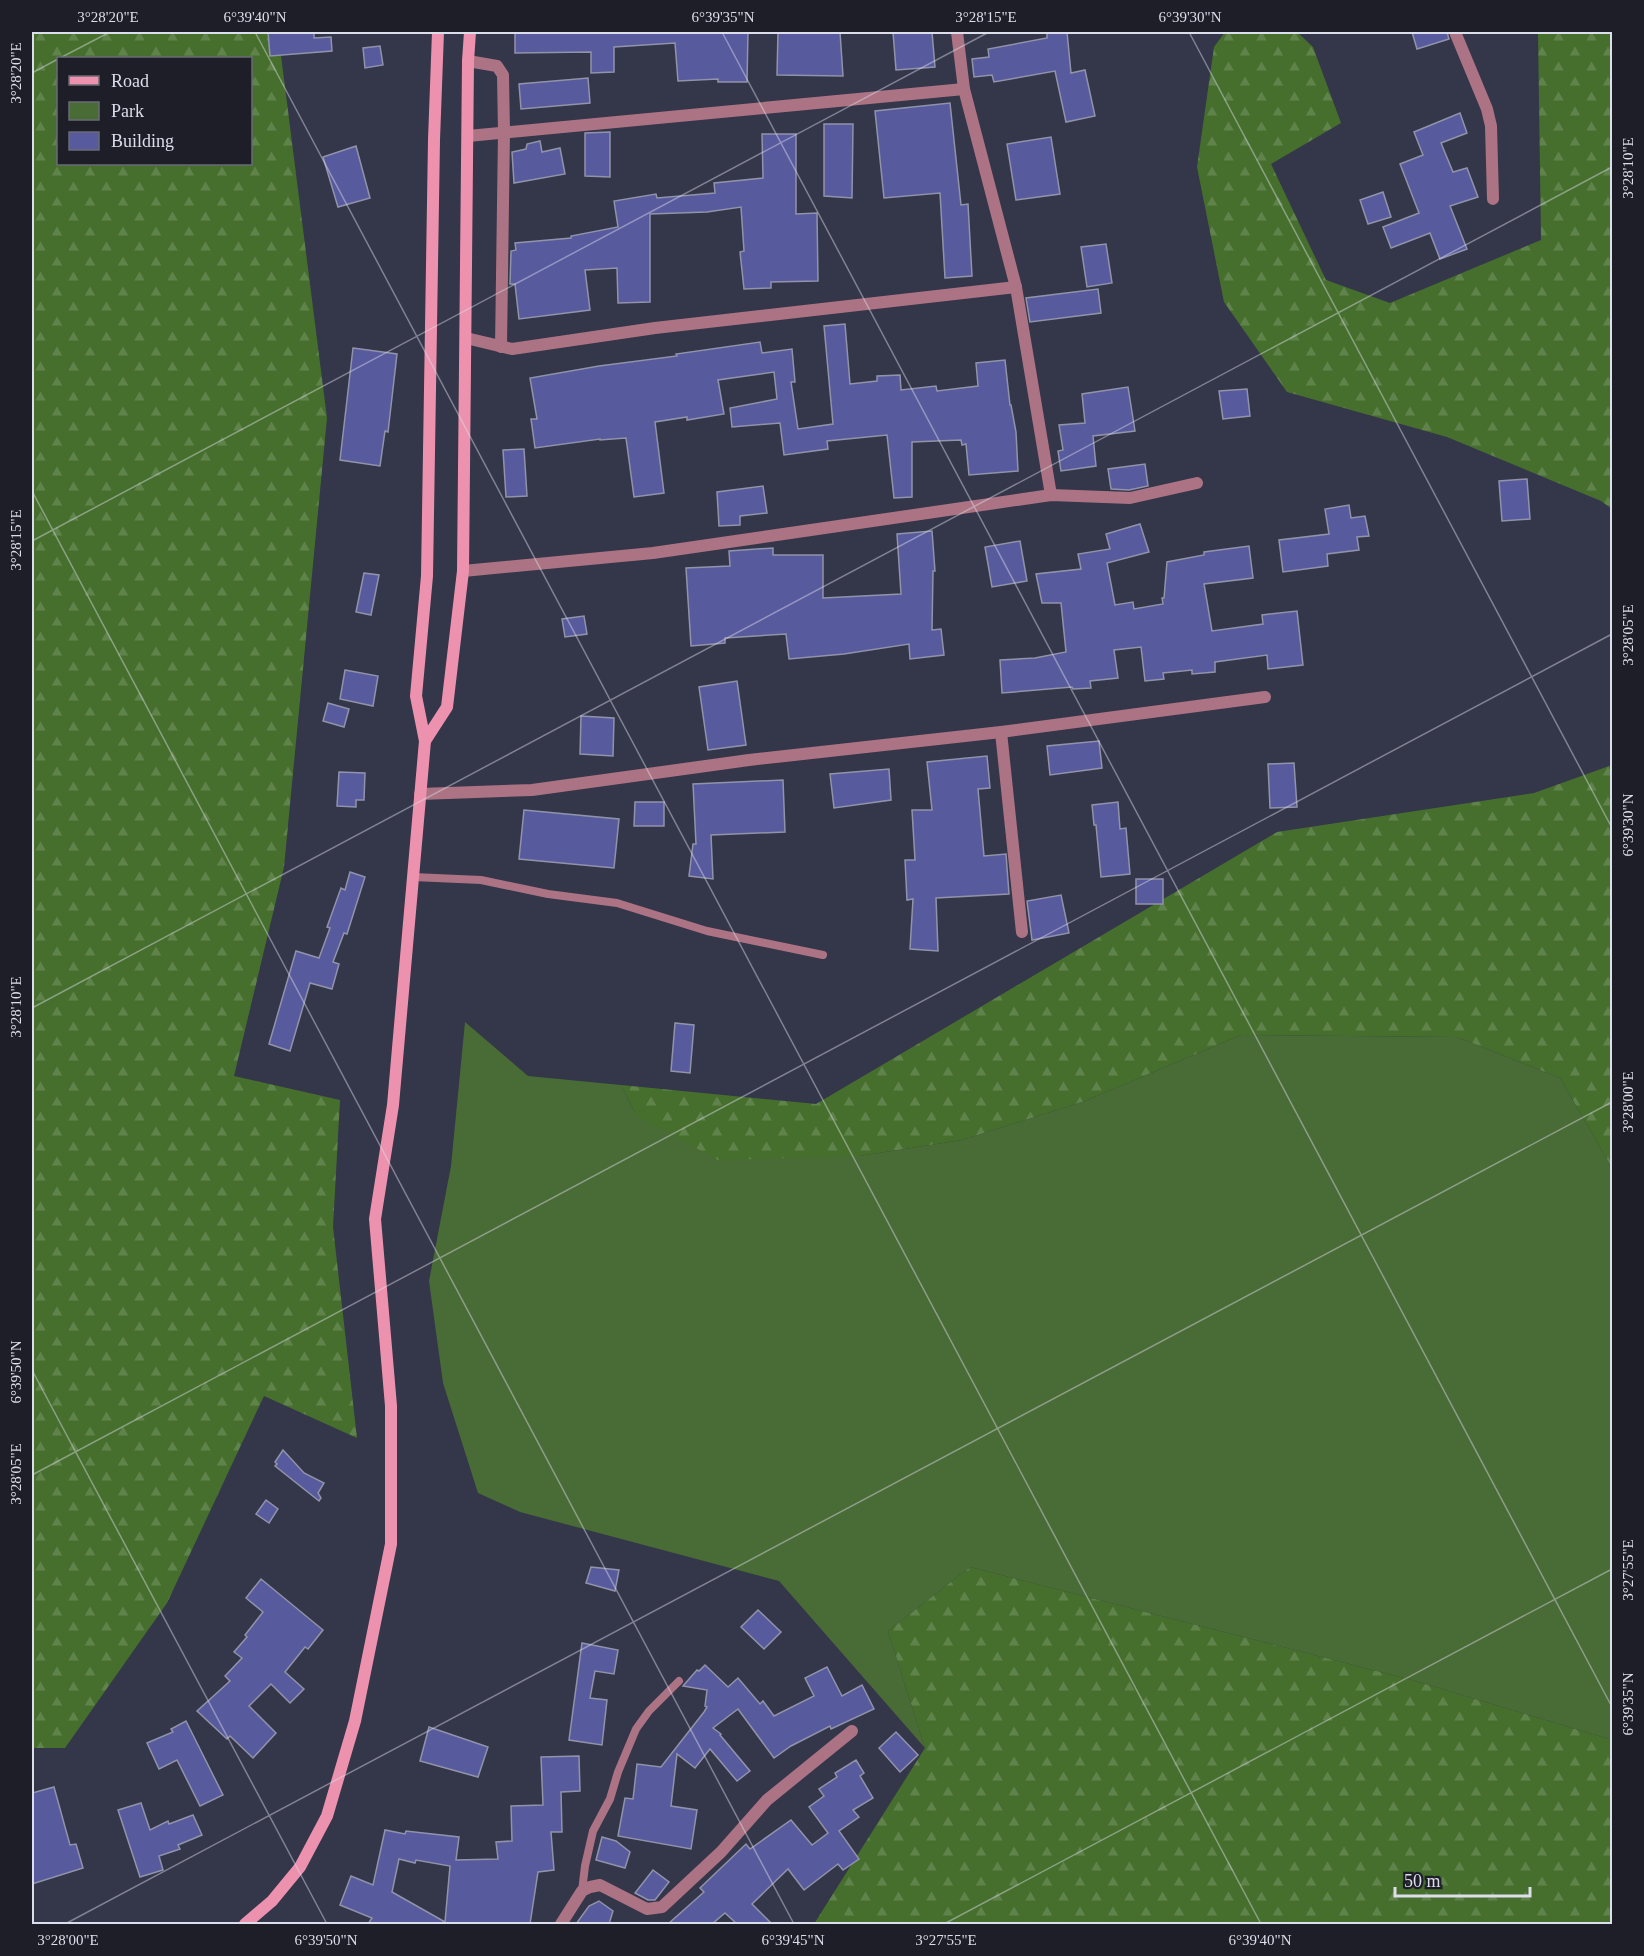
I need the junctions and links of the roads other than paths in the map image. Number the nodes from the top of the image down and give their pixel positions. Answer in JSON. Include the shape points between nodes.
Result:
{"nodes":[{"id":1,"x":438,"y":32,"type":"edge"},
{"id":2,"x":470,"y":32,"type":"edge"},
{"id":3,"x":957,"y":32,"type":"edge"},
{"id":4,"x":1455,"y":32,"type":"edge"},
{"id":5,"x":468,"y":61,"type":"junction"},
{"id":6,"x":964,"y":89,"type":"junction"},
{"id":7,"x":504,"y":132,"type":"junction"},
{"id":8,"x":468,"y":136,"type":"junction"},
{"id":9,"x":1493,"y":199,"type":"dead end"},
{"id":10,"x":1016,"y":287,"type":"junction"},
{"id":11,"x":466,"y":338,"type":"junction"},
{"id":12,"x":501,"y":347,"type":"junction"},
{"id":13,"x":1197,"y":483,"type":"dead end"},
{"id":14,"x":1050,"y":495,"type":"junction"},
{"id":15,"x":463,"y":571,"type":"junction"},
{"id":16,"x":1265,"y":697,"type":"dead end"},
{"id":17,"x":1001,"y":732,"type":"junction"},
{"id":18,"x":425,"y":741,"type":"junction"},
{"id":19,"x":420,"y":794,"type":"junction"},
{"id":20,"x":413,"y":877,"type":"junction"},
{"id":21,"x":1022,"y":932,"type":"dead end"},
{"id":22,"x":823,"y":955,"type":"dead end"},
{"id":23,"x":679,"y":1681,"type":"dead end"},
{"id":24,"x":852,"y":1731,"type":"dead end"},
{"id":25,"x":582,"y":1891,"type":"junction"},
{"id":26,"x":245,"y":1924,"type":"edge"},
{"id":27,"x":561,"y":1924,"type":"edge"}],
"edges":[{"from":1,"to":18,"type":"street","via":[[427,576],[416,696]]},
{"from":2,"to":5,"type":"street"},
{"from":3,"to":6,"type":"street"},
{"from":4,"to":9,"type":"street","via":[[1491,126]]},
{"from":5,"to":7,"type":"street","via":[[497,66],[503,75]]},
{"from":5,"to":8,"type":"street"},
{"from":6,"to":7,"type":"street"},
{"from":6,"to":10,"type":"street"},
{"from":7,"to":8,"type":"street"},
{"from":7,"to":12,"type":"street"},
{"from":8,"to":11,"type":"street"},
{"from":10,"to":12,"type":"street","via":[[655,328],[512,349]]},
{"from":10,"to":14,"type":"street"},
{"from":11,"to":12,"type":"street"},
{"from":11,"to":15,"type":"street"},
{"from":13,"to":14,"type":"street","via":[[1130,498]]},
{"from":14,"to":15,"type":"street","via":[[653,553]]},
{"from":15,"to":18,"type":"street","via":[[447,707]]},
{"from":16,"to":17,"type":"street"},
{"from":17,"to":19,"type":"street","via":[[749,760],[532,790]]},
{"from":17,"to":21,"type":"street"},
{"from":18,"to":19,"type":"street"},
{"from":19,"to":20,"type":"street"},
{"from":20,"to":22,"type":"lane","via":[[482,880],[617,903],[707,931]]},
{"from":20,"to":26,"type":"street","via":[[393,1105],[375,1220],[391,1406],[390,1544],[355,1721],[327,1816],[300,1867],[272,1901]]},
{"from":23,"to":25,"type":"lane","via":[[636,1729],[593,1830]]},
{"from":24,"to":25,"type":"street","via":[[767,1800],[721,1852],[662,1907],[646,1910],[600,1885]]},
{"from":25,"to":27,"type":"street"}]}
